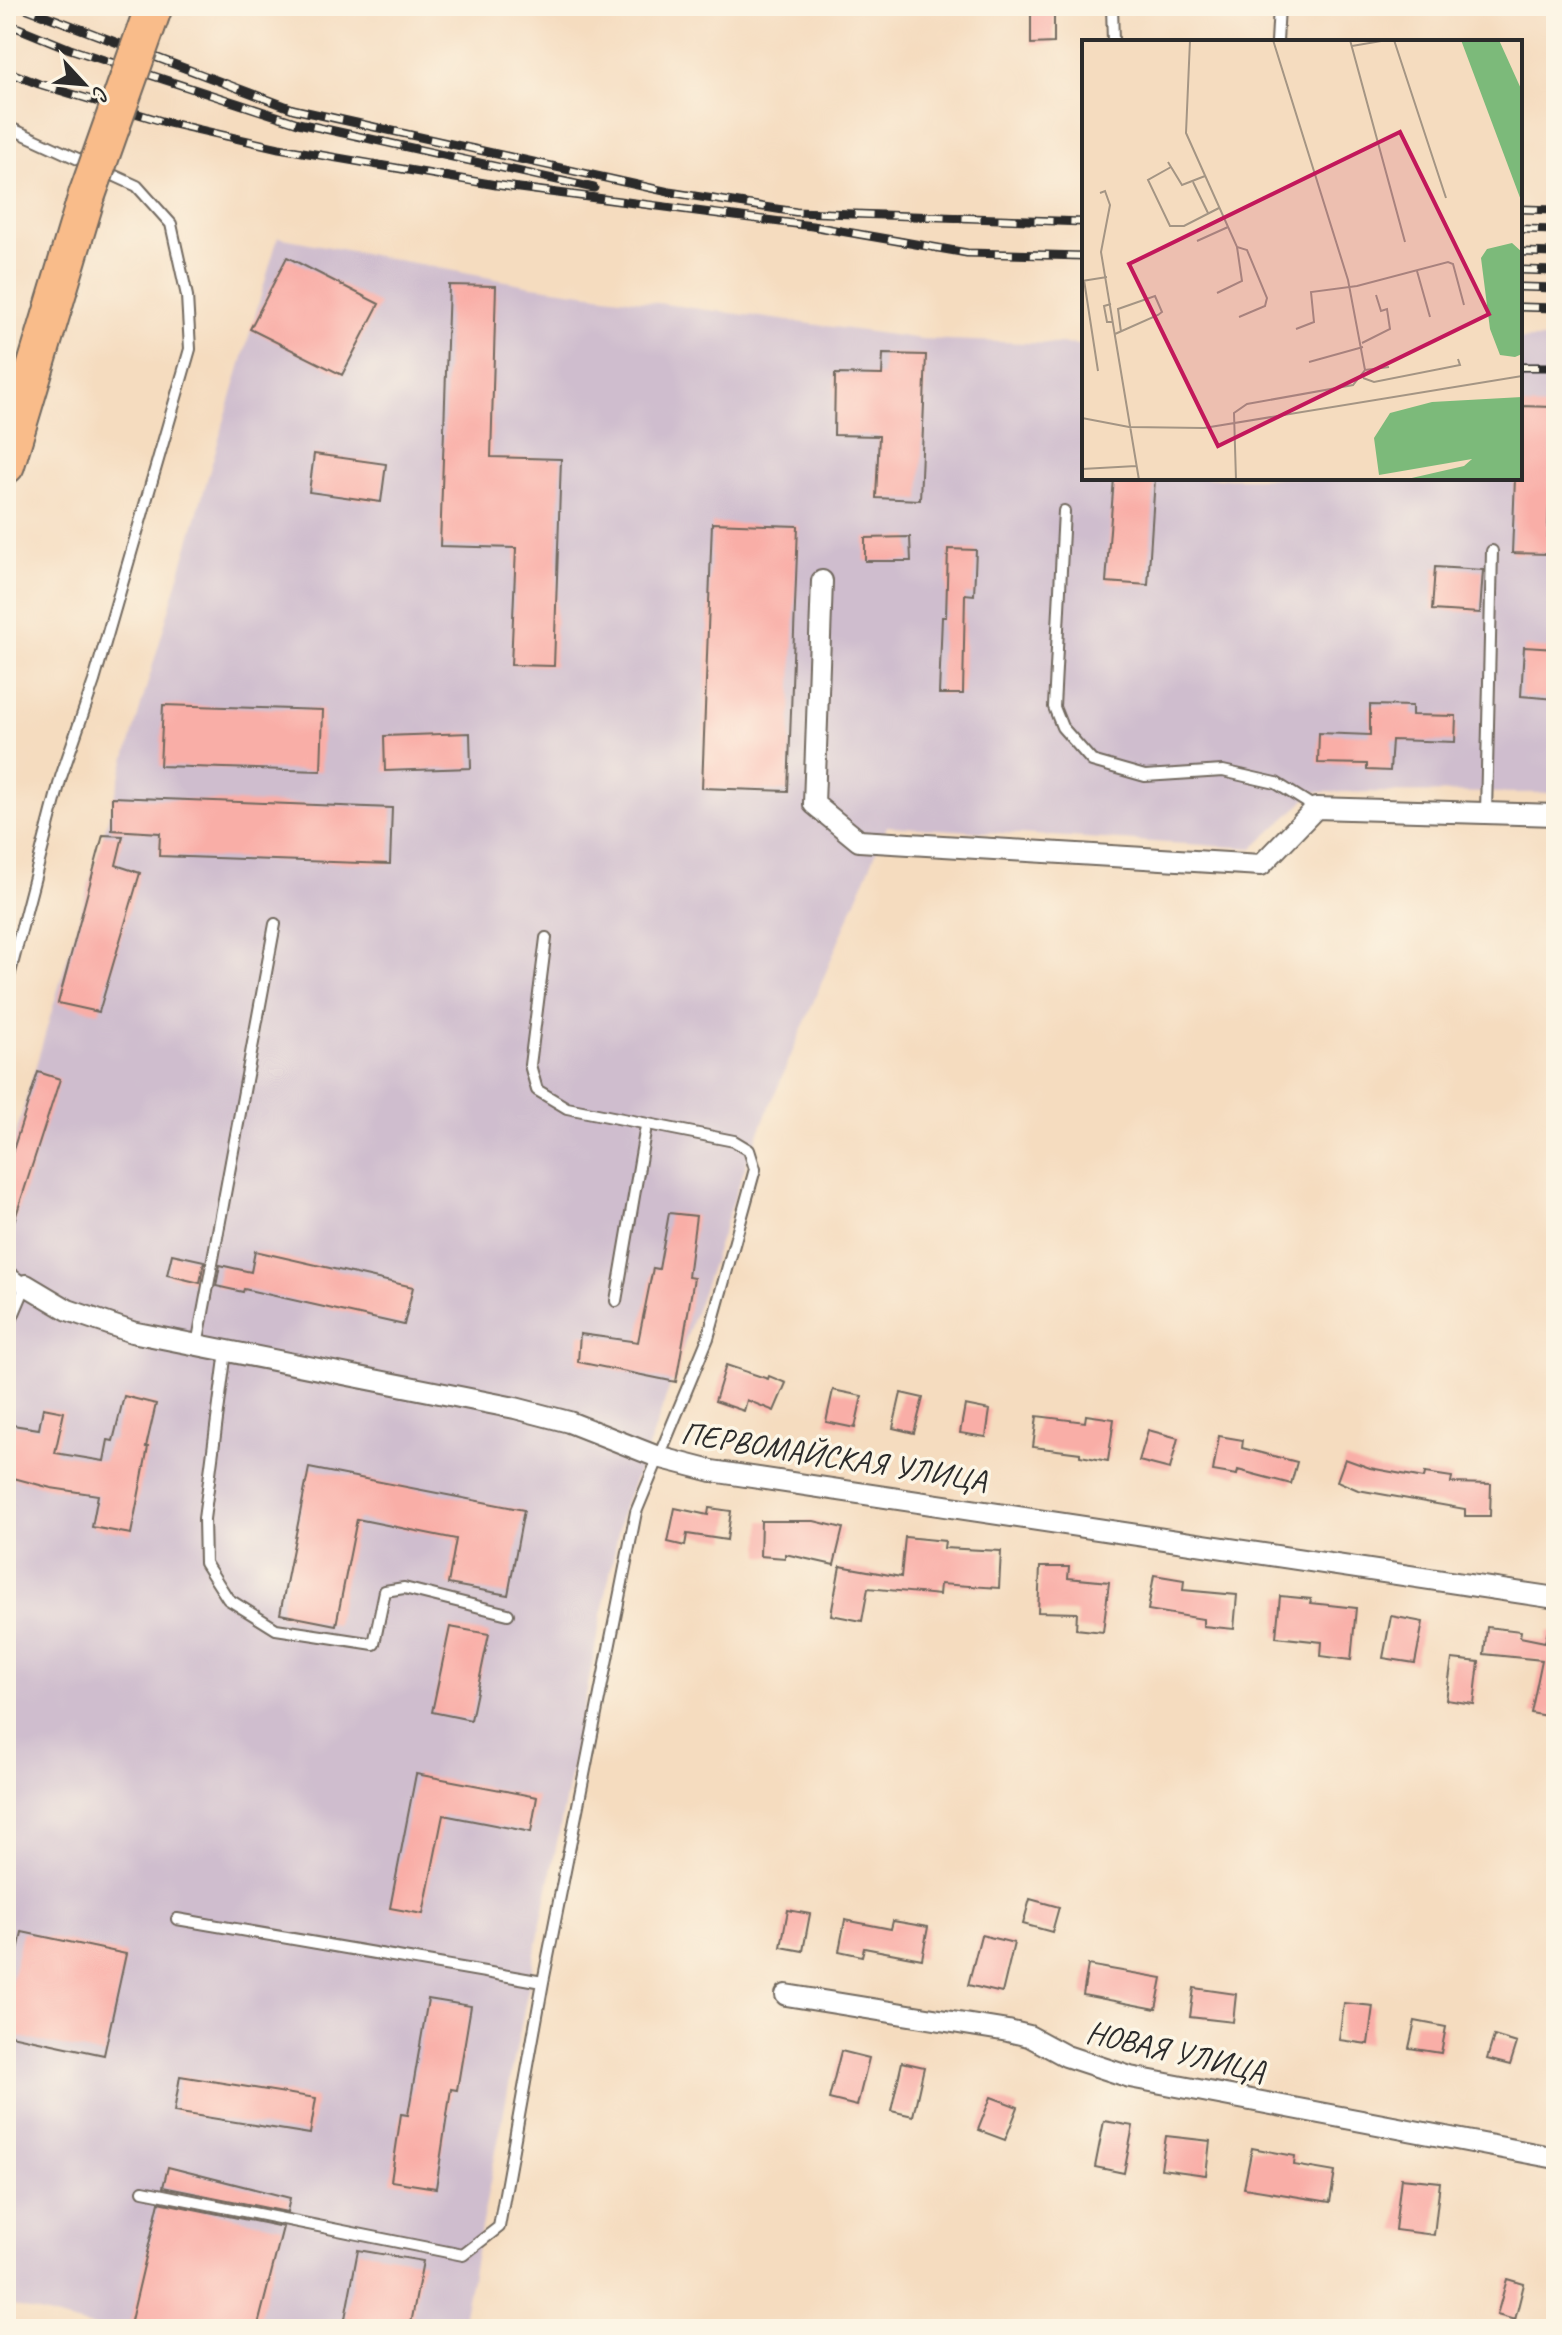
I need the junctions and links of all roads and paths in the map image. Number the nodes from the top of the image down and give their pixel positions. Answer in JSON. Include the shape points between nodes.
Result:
{"nodes":[{"id":1,"x":154,"y":6,"type":"edge"},
{"id":2,"x":1112,"y":6,"type":"edge"},
{"id":3,"x":1279,"y":6,"type":"edge"},
{"id":4,"x":1113,"y":40,"type":"edge"},
{"id":5,"x":1277,"y":40,"type":"edge"},
{"id":6,"x":6,"y":126,"type":"edge"},
{"id":7,"x":6,"y":465,"type":"edge"},
{"id":8,"x":1064,"y":511,"type":"dead end"},
{"id":9,"x":1492,"y":551,"type":"dead end"},
{"id":10,"x":822,"y":581,"type":"dead end"},
{"id":11,"x":1316,"y":808,"type":"junction"},
{"id":12,"x":1486,"y":813,"type":"junction"},
{"id":13,"x":1556,"y":815,"type":"edge"},
{"id":14,"x":275,"y":924,"type":"dead end"},
{"id":15,"x":546,"y":938,"type":"dead end"},
{"id":16,"x":6,"y":988,"type":"edge"},
{"id":17,"x":646,"y":1126,"type":"junction"},
{"id":18,"x":6,"y":1270,"type":"edge"},
{"id":19,"x":26,"y":1285,"type":"junction"},
{"id":20,"x":616,"y":1301,"type":"dead end"},
{"id":21,"x":6,"y":1332,"type":"edge"},
{"id":22,"x":197,"y":1345,"type":"junction"},
{"id":23,"x":226,"y":1351,"type":"junction"},
{"id":24,"x":658,"y":1457,"type":"junction"},
{"id":25,"x":1556,"y":1598,"type":"edge"},
{"id":26,"x":508,"y":1614,"type":"dead end"},
{"id":27,"x":177,"y":1919,"type":"dead end"},
{"id":28,"x":543,"y":1982,"type":"junction"},
{"id":29,"x":786,"y":1995,"type":"dead end"},
{"id":30,"x":1556,"y":2158,"type":"edge"},
{"id":31,"x":143,"y":2191,"type":"dead end"}],
"edges":[{"from":1,"to":7,"type":"highway","bridge":true,"via":[[87,195]]},
{"from":2,"to":4,"type":"lane"},
{"from":3,"to":5,"type":"lane"},
{"from":6,"to":16,"type":"lane","via":[[137,186],[171,224],[187,296],[190,349],[61,777]]},
{"from":8,"to":11,"type":"lane","via":[[1054,707],[1062,727],[1092,761],[1145,776],[1223,771],[1276,783]]},
{"from":9,"to":12,"type":"lane"},
{"from":10,"to":11,"type":"street","via":[[814,804],[859,841],[1261,865]]},
{"from":11,"to":12,"type":"street"},
{"from":12,"to":13,"type":"street"},
{"from":14,"to":22,"type":"lane"},
{"from":15,"to":17,"type":"lane","via":[[530,1065],[537,1090],[567,1108]]},
{"from":17,"to":20,"type":"lane"},
{"from":17,"to":24,"type":"lane","via":[[734,1141],[749,1150],[755,1169],[708,1338]]},
{"from":18,"to":19,"type":"lane"},
{"from":19,"to":21,"type":"lane"},
{"from":19,"to":22,"type":"street","name":"ПЕРВОМАЙСКАЯ УЛИЦА","via":[[68,1310],[132,1332]]},
{"from":22,"to":23,"type":"street","name":"ПЕРВОМАЙСКАЯ УЛИЦА"},
{"from":23,"to":24,"type":"street","name":"ПЕРВОМАЙСКАЯ УЛИЦА","via":[[515,1408],[569,1422]]},
{"from":23,"to":26,"type":"lane","via":[[204,1519],[205,1563],[228,1599],[276,1629],[374,1644],[385,1591],[404,1588]]},
{"from":24,"to":25,"type":"street","name":"ПЕРВОМАЙСКАЯ УЛИЦА","via":[[712,1471]]},
{"from":24,"to":28,"type":"lane","via":[[636,1512]]},
{"from":27,"to":28,"type":"lane"},
{"from":28,"to":31,"type":"lane","via":[[499,2227],[463,2255]]},
{"from":29,"to":30,"type":"street","name":"НОВАЯ УЛИЦА","via":[[1008,2031],[1130,2077]]}]}
